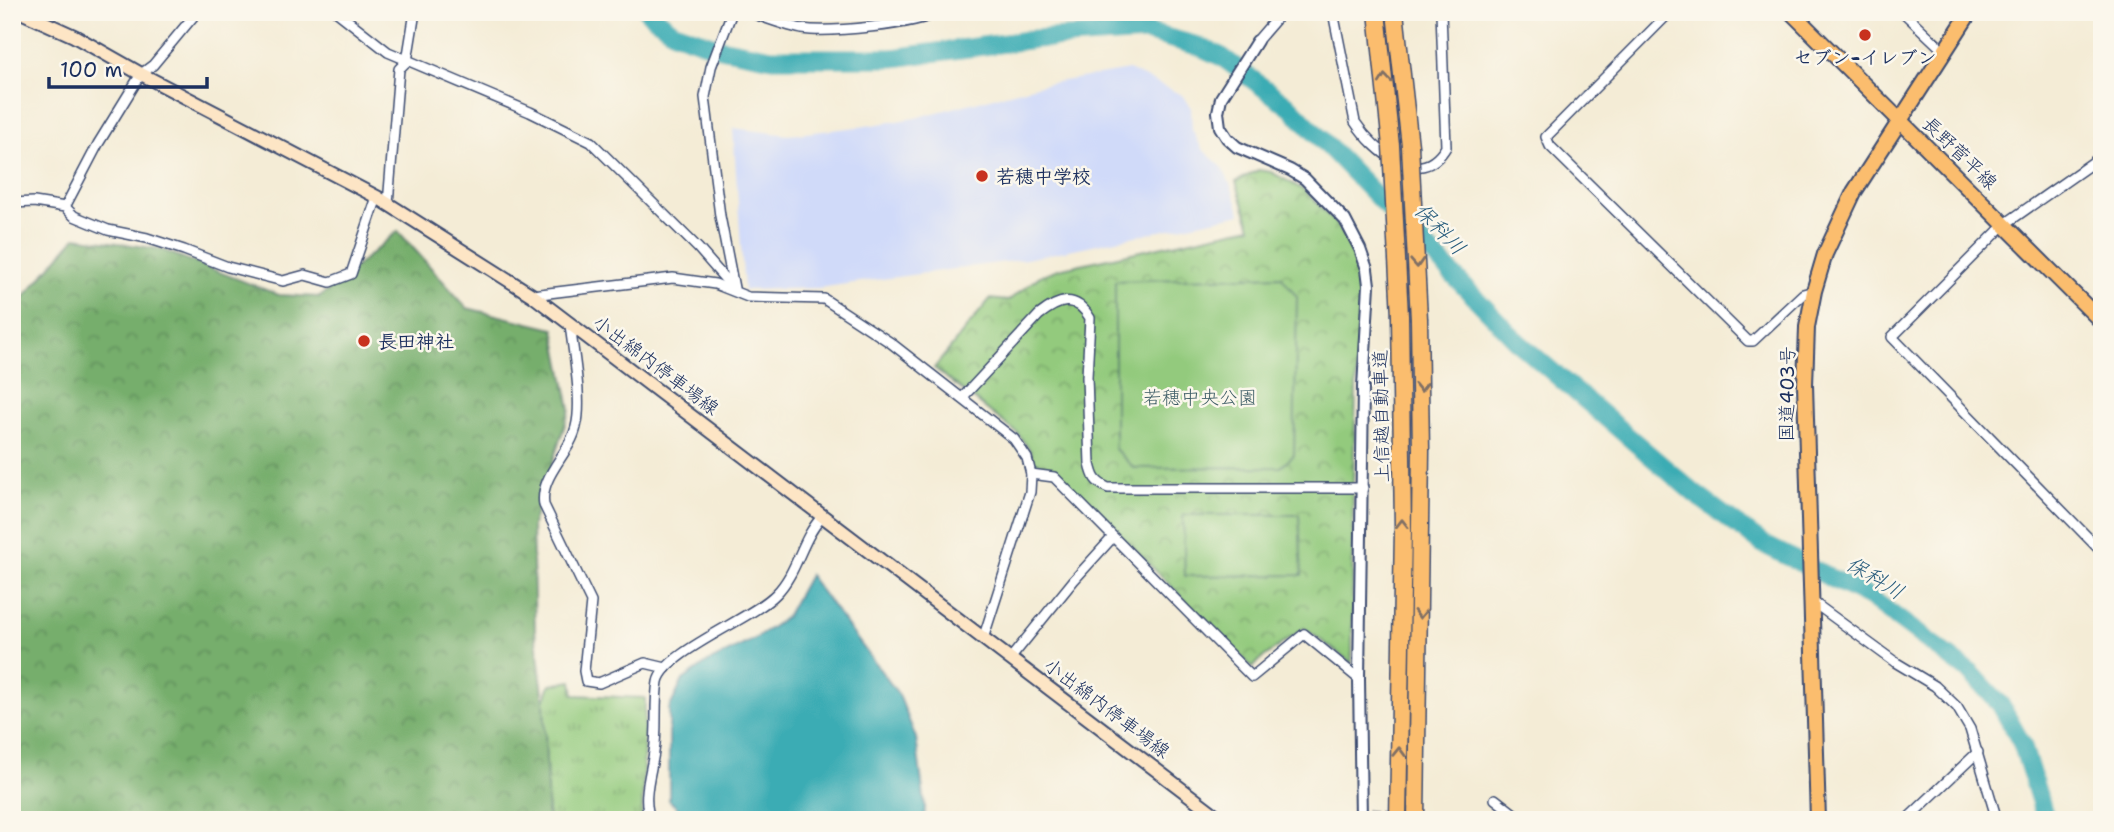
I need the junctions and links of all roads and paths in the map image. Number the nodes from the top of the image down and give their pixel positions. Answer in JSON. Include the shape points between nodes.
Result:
{"nodes":[{"id":1,"x":21,"y":12,"type":"edge"},
{"id":2,"x":197,"y":12,"type":"edge"},
{"id":3,"x":337,"y":12,"type":"edge"},
{"id":4,"x":415,"y":12,"type":"edge"},
{"id":5,"x":732,"y":12,"type":"edge"},
{"id":6,"x":749,"y":12,"type":"edge"},
{"id":7,"x":938,"y":12,"type":"edge"},
{"id":8,"x":1282,"y":12,"type":"edge"},
{"id":9,"x":1332,"y":12,"type":"edge"},
{"id":10,"x":1377,"y":12,"type":"edge"},
{"id":11,"x":1395,"y":12,"type":"edge"},
{"id":12,"x":1441,"y":12,"type":"edge"},
{"id":13,"x":1670,"y":12,"type":"edge"},
{"id":14,"x":1791,"y":12,"type":"edge"},
{"id":15,"x":1903,"y":12,"type":"edge"},
{"id":16,"x":1970,"y":12,"type":"edge"},
{"id":17,"x":1257,"y":41,"type":"joint"},
{"id":18,"x":1944,"y":51,"type":"junction"},
{"id":19,"x":407,"y":61,"type":"junction"},
{"id":20,"x":141,"y":74,"type":"junction"},
{"id":21,"x":1899,"y":121,"type":"junction"},
{"id":22,"x":2102,"y":156,"type":"edge"},
{"id":23,"x":382,"y":201,"type":"junction"},
{"id":24,"x":12,"y":203,"type":"edge"},
{"id":25,"x":65,"y":207,"type":"junction"},
{"id":26,"x":2005,"y":223,"type":"junction"},
{"id":27,"x":734,"y":290,"type":"junction"},
{"id":28,"x":1814,"y":291,"type":"junction"},
{"id":29,"x":532,"y":295,"type":"junction"},
{"id":30,"x":2102,"y":322,"type":"edge"},
{"id":31,"x":570,"y":324,"type":"junction"},
{"id":32,"x":962,"y":398,"type":"junction"},
{"id":33,"x":1031,"y":474,"type":"junction"},
{"id":34,"x":1363,"y":488,"type":"junction"},
{"id":35,"x":822,"y":517,"type":"junction"},
{"id":36,"x":1113,"y":537,"type":"junction"},
{"id":37,"x":2102,"y":552,"type":"edge"},
{"id":38,"x":1813,"y":600,"type":"junction"},
{"id":39,"x":983,"y":639,"type":"junction"},
{"id":40,"x":1010,"y":659,"type":"junction"},
{"id":41,"x":666,"y":668,"type":"junction"},
{"id":42,"x":1359,"y":679,"type":"junction"},
{"id":43,"x":1978,"y":752,"type":"junction"},
{"id":44,"x":1495,"y":799,"type":"dead end"},
{"id":45,"x":1364,"y":814,"type":"edge"},
{"id":46,"x":1430,"y":819,"type":"edge"},
{"id":47,"x":651,"y":820,"type":"edge"},
{"id":48,"x":1222,"y":820,"type":"edge"},
{"id":49,"x":1398,"y":820,"type":"edge"},
{"id":50,"x":1522,"y":820,"type":"edge"},
{"id":51,"x":1818,"y":820,"type":"edge"},
{"id":52,"x":1906,"y":820,"type":"edge"},
{"id":53,"x":1997,"y":820,"type":"edge"}],
"edges":[{"from":1,"to":20,"type":"main road","name":"小出綿内停車場線"},
{"from":2,"to":20,"type":"street"},
{"from":3,"to":19,"type":"street","via":[[387,52]]},
{"from":4,"to":19,"type":"street"},
{"from":5,"to":27,"type":"street","via":[[705,97]]},
{"from":6,"to":7,"type":"street","via":[[803,29],[889,24]]},
{"from":8,"to":17,"type":"street"},
{"from":9,"to":12,"type":"street","via":[[1355,121],[1384,155],[1418,166],[1431,164],[1446,146]]},
{"from":49,"to":10,"type":"highway","name":"上信越自動車道","one_way":true,"bridge":true,"via":[[1400,316],[1391,146]]},
{"from":11,"to":46,"type":"highway","name":"上信越自動車道","one_way":true,"bridge":true,"via":[[1410,146],[1419,318]]},
{"from":13,"to":28,"type":"street","via":[[1546,137],[1550,146],[1748,341],[1802,294]]},
{"from":14,"to":21,"type":"main road","name":"長野菅平線"},
{"from":15,"to":18,"type":"street"},
{"from":16,"to":18,"type":"main road","name":"国道403号"},
{"from":17,"to":34,"type":"street","via":[[1221,98],[1217,112],[1220,127],[1244,150],[1305,179],[1345,220],[1360,249],[1369,285]]},
{"from":18,"to":21,"type":"main road","name":"国道403号"},
{"from":19,"to":23,"type":"street","via":[[399,69]]},
{"from":19,"to":27,"type":"street","via":[[591,142]]},
{"from":20,"to":23,"type":"main road","name":"小出綿内停車場線"},
{"from":20,"to":25,"type":"street"},
{"from":21,"to":26,"type":"main road","name":"長野菅平線"},
{"from":21,"to":28,"type":"main road","name":"国道403号","via":[[1854,192],[1825,254]]},
{"from":22,"to":26,"type":"street"},
{"from":23,"to":25,"type":"street","via":[[351,274],[330,282],[305,275],[283,281],[228,267],[108,230],[74,216]]},
{"from":23,"to":29,"type":"main road","name":"小出綿内停車場線"},
{"from":24,"to":25,"type":"street"},
{"from":26,"to":30,"type":"main road","name":"長野菅平線"},
{"from":26,"to":37,"type":"street","via":[[1892,337]]},
{"from":27,"to":29,"type":"street","via":[[673,278]]},
{"from":27,"to":32,"type":"street","via":[[748,297],[824,299],[891,342]]},
{"from":28,"to":38,"type":"main road","name":"国道403号","via":[[1807,327],[1805,385]]},
{"from":29,"to":31,"type":"main road","name":"小出綿内停車場線"},
{"from":31,"to":35,"type":"main road","name":"小出綿内停車場線"},
{"from":31,"to":41,"type":"street","via":[[576,429],[542,493],[592,602],[586,681],[598,683],[645,663]]},
{"from":32,"to":33,"type":"street","via":[[1014,439]]},
{"from":32,"to":34,"type":"street","via":[[1039,315],[1054,303],[1076,303],[1090,318],[1090,464],[1099,484],[1108,488]]},
{"from":33,"to":36,"type":"street","via":[[1054,478]]},
{"from":33,"to":39,"type":"street","via":[[1024,514]]},
{"from":34,"to":42,"type":"street"},
{"from":35,"to":39,"type":"main road","name":"小出綿内停車場線"},
{"from":35,"to":41,"type":"street","via":[[811,527],[779,592]]},
{"from":36,"to":40,"type":"street"},
{"from":36,"to":42,"type":"street","via":[[1252,677],[1304,634]]},
{"from":38,"to":43,"type":"street","via":[[1935,686],[1957,707]]},
{"from":38,"to":51,"type":"main road","name":"国道403号"},
{"from":39,"to":40,"type":"main road","name":"小出綿内停車場線"},
{"from":40,"to":48,"type":"main road","name":"小出綿内停車場線"},
{"from":41,"to":47,"type":"street","via":[[657,683],[657,732],[646,800]]},
{"from":42,"to":45,"type":"street"},
{"from":43,"to":52,"type":"street"},
{"from":43,"to":53,"type":"street"},
{"from":44,"to":50,"type":"street"}]}
